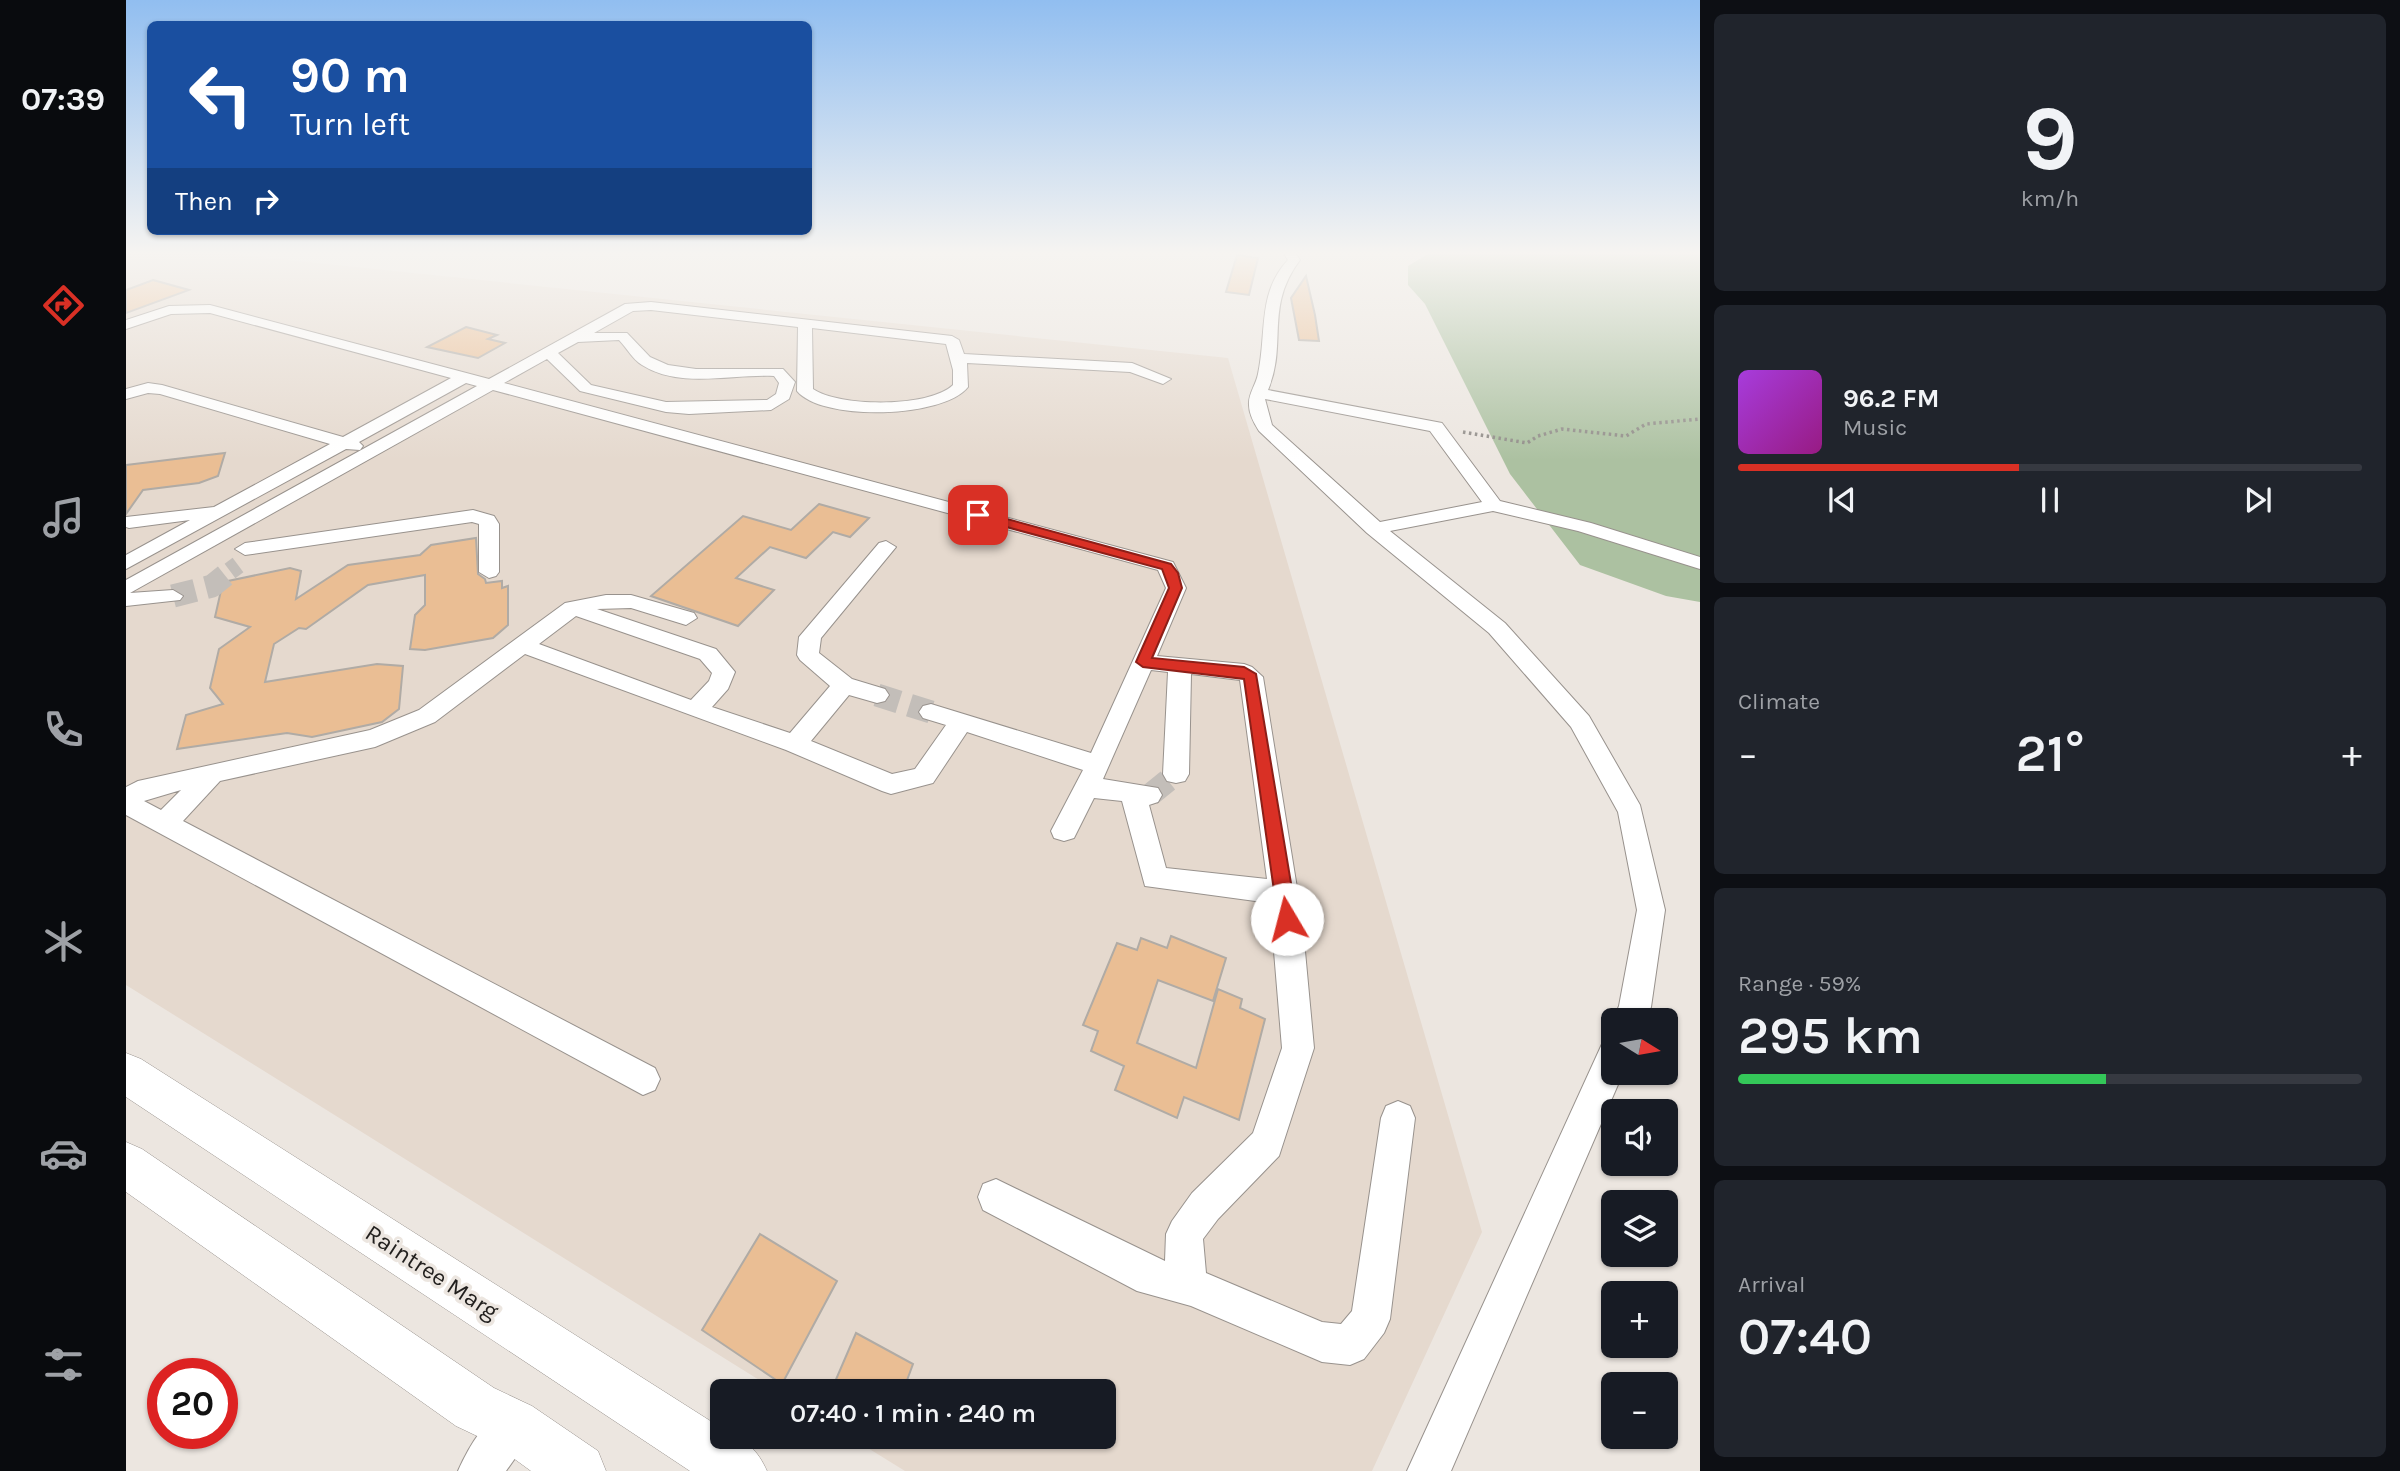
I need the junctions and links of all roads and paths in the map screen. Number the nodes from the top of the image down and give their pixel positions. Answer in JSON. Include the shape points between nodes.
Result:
{"nodes":[{"id":1,"x":262,"y":323,"type":"edge"},
{"id":2,"x":600,"y":323,"type":"edge"},
{"id":3,"x":802,"y":323,"type":"edge"},
{"id":4,"x":805,"y":323,"type":"junction"},
{"id":5,"x":1268,"y":323,"type":"edge"},
{"id":6,"x":573,"y":339,"type":"junction"},
{"id":7,"x":549,"y":353,"type":"junction"},
{"id":8,"x":957,"y":358,"type":"junction"},
{"id":9,"x":467,"y":376,"type":"junction"},
{"id":10,"x":1163,"y":379,"type":"dead end"},
{"id":11,"x":493,"y":383,"type":"junction"},
{"id":12,"x":1260,"y":393,"type":"junction"},
{"id":13,"x":126,"y":394,"type":"edge"},
{"id":14,"x":1700,"y":419,"type":"edge"},
{"id":15,"x":1436,"y":427,"type":"junction"},
{"id":16,"x":345,"y":442,"type":"junction"},
{"id":17,"x":369,"y":451,"type":"junction"},
{"id":18,"x":1493,"y":505,"type":"junction"},
{"id":19,"x":225,"y":510,"type":"junction"},
{"id":20,"x":249,"y":518,"type":"junction"},
{"id":21,"x":129,"y":522,"type":"dead end"},
{"id":22,"x":1374,"y":529,"type":"junction"},
{"id":23,"x":886,"y":547,"type":"dead end"},
{"id":24,"x":126,"y":563,"type":"edge"},
{"id":25,"x":1700,"y":563,"type":"edge"},
{"id":26,"x":489,"y":572,"type":"dead end"},
{"id":27,"x":131,"y":581,"type":"edge"},
{"id":28,"x":173,"y":596,"type":"tunnel mouth"},
{"id":29,"x":126,"y":600,"type":"edge"},
{"id":30,"x":572,"y":608,"type":"junction"},
{"id":31,"x":686,"y":618,"type":"dead end"},
{"id":32,"x":521,"y":645,"type":"junction"},
{"id":33,"x":1143,"y":662,"type":"junction"},
{"id":34,"x":1180,"y":666,"type":"junction"},
{"id":35,"x":844,"y":685,"type":"junction"},
{"id":36,"x":877,"y":695,"type":"tunnel mouth"},
{"id":37,"x":695,"y":710,"type":"junction"},
{"id":38,"x":930,"y":712,"type":"tunnel mouth"},
{"id":39,"x":961,"y":722,"type":"junction"},
{"id":40,"x":795,"y":744,"type":"junction"},
{"id":41,"x":212,"y":774,"type":"junction"},
{"id":42,"x":1176,"y":774,"type":"dead end"},
{"id":43,"x":1092,"y":776,"type":"junction"},
{"id":44,"x":126,"y":800,"type":"edge"},
{"id":45,"x":165,"y":823,"type":"junction"},
{"id":46,"x":1064,"y":831,"type":"dead end"},
{"id":47,"x":1283,"y":893,"type":"junction"},
{"id":48,"x":1635,"y":1008,"type":"edge"},
{"id":49,"x":126,"y":1073,"type":"edge"},
{"id":50,"x":643,"y":1079,"type":"dead end"},
{"id":51,"x":1601,"y":1084,"type":"edge"},
{"id":52,"x":1398,"y":1118,"type":"dead end"},
{"id":53,"x":126,"y":1165,"type":"edge"},
{"id":54,"x":996,"y":1197,"type":"dead end"},
{"id":55,"x":1192,"y":1287,"type":"junction"},
{"id":56,"x":513,"y":1425,"type":"junction"},
{"id":57,"x":480,"y":1471,"type":"edge"},
{"id":58,"x":578,"y":1471,"type":"edge"},
{"id":59,"x":738,"y":1471,"type":"edge"},
{"id":60,"x":1429,"y":1471,"type":"edge"}],
"edges":[{"from":1,"to":9,"type":"street"},
{"from":2,"to":6,"type":"street"},
{"from":3,"to":4,"type":"street"},
{"from":4,"to":8,"type":"street","via":[[951,340]]},
{"from":4,"to":8,"type":"street","via":[[805,391],[835,405],[940,402],[961,386]]},
{"from":5,"to":12,"type":"street","via":[[1266,376]]},
{"from":6,"to":7,"type":"street"},
{"from":6,"to":7,"type":"street","via":[[622,336],[645,361],[662,369],[778,372],[788,382],[783,396],[771,405],[666,407],[586,388]]},
{"from":7,"to":11,"type":"street"},
{"from":8,"to":10,"type":"street","via":[[1132,368]]},
{"from":9,"to":11,"type":"street"},
{"from":9,"to":16,"type":"street"},
{"from":11,"to":17,"type":"street"},
{"from":11,"to":33,"type":"street","via":[[1166,566],[1176,588]]},
{"from":12,"to":15,"type":"street"},
{"from":12,"to":22,"type":"street","via":[[1258,411],[1265,427]]},
{"from":13,"to":16,"type":"street","via":[[148,388],[162,390]]},
{"from":14,"to":15,"type":"path","via":[[1646,424],[1626,436],[1574,428],[1542,430],[1527,443]]},
{"from":15,"to":18,"type":"street"},
{"from":16,"to":17,"type":"street"},
{"from":16,"to":19,"type":"street"},
{"from":17,"to":20,"type":"street"},
{"from":18,"to":22,"type":"street"},
{"from":18,"to":25,"type":"street"},
{"from":19,"to":20,"type":"street"},
{"from":19,"to":21,"type":"street"},
{"from":19,"to":24,"type":"street"},
{"from":20,"to":26,"type":"street","via":[[241,557],[473,516],[489,524]]},
{"from":20,"to":27,"type":"street"},
{"from":22,"to":48,"type":"street","via":[[1497,628],[1580,722],[1631,812],[1651,910]]},
{"from":23,"to":35,"type":"street","via":[[810,637],[808,654]]},
{"from":28,"to":29,"type":"street"},
{"from":30,"to":31,"type":"street","via":[[631,599]]},
{"from":30,"to":32,"type":"street"},
{"from":30,"to":37,"type":"street","via":[[708,654],[718,662],[724,672],[720,684]]},
{"from":32,"to":37,"type":"street"},
{"from":32,"to":41,"type":"street","via":[[406,727]]},
{"from":33,"to":34,"type":"street"},
{"from":33,"to":43,"type":"street"},
{"from":34,"to":42,"type":"street"},
{"from":34,"to":47,"type":"street","via":[[1244,672],[1251,677]]},
{"from":35,"to":36,"type":"street"},
{"from":35,"to":40,"type":"street"},
{"from":37,"to":40,"type":"street"},
{"from":38,"to":39,"type":"street"},
{"from":39,"to":40,"type":"street","via":[[924,776],[891,785]]},
{"from":39,"to":43,"type":"street"},
{"from":41,"to":44,"type":"street","via":[[147,788]]},
{"from":41,"to":45,"type":"street"},
{"from":43,"to":46,"type":"street"},
{"from":43,"to":47,"type":"street","via":[[1142,795],[1155,878]]},
{"from":44,"to":45,"type":"street"},
{"from":45,"to":50,"type":"street"},
{"from":47,"to":55,"type":"street","via":[[1298,1048],[1267,1144],[1205,1206],[1185,1234],[1184,1268]]},
{"from":49,"to":59,"type":"main road","name":"Raintree Marg"},
{"from":51,"to":60,"type":"street"},
{"from":52,"to":55,"type":"street","via":[[1370,1319],[1350,1345],[1322,1342]]},
{"from":53,"to":56,"type":"main road","via":[[475,1408]]},
{"from":54,"to":55,"type":"street","via":[[1151,1277]]},
{"from":56,"to":57,"type":"street"},
{"from":56,"to":58,"type":"main road"}]}
